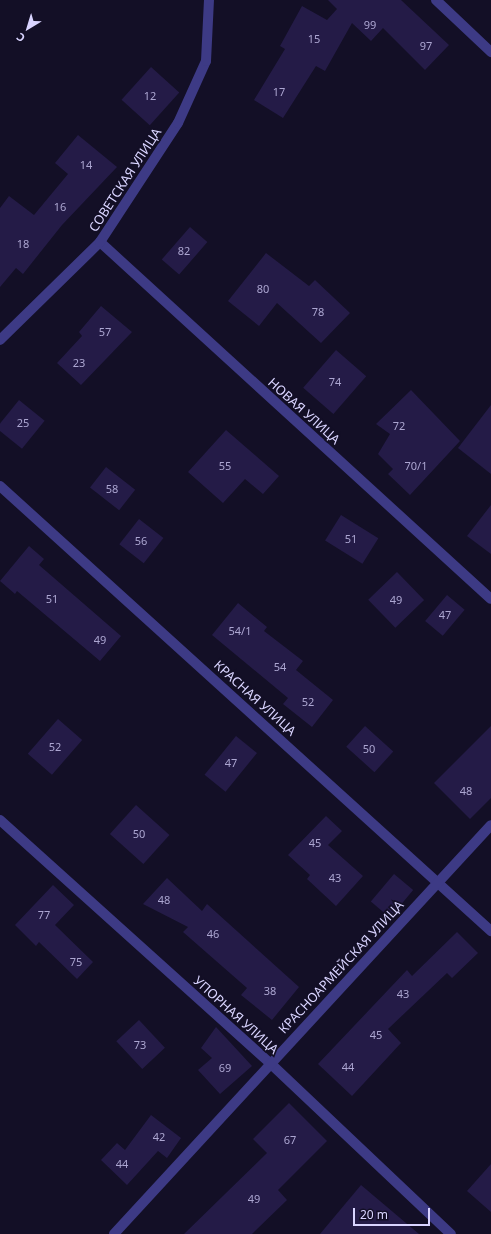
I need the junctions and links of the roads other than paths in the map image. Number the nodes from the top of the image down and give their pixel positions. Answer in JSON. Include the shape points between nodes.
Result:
{"nodes":[{"id":1,"x":209,"y":0,"type":"edge"},
{"id":2,"x":436,"y":0,"type":"edge"},
{"id":3,"x":491,"y":52,"type":"edge"},
{"id":4,"x":100,"y":242,"type":"junction"},
{"id":5,"x":0,"y":340,"type":"edge"},
{"id":6,"x":0,"y":486,"type":"edge"},
{"id":7,"x":491,"y":599,"type":"edge"},
{"id":8,"x":0,"y":820,"type":"edge"},
{"id":9,"x":491,"y":825,"type":"edge"},
{"id":10,"x":439,"y":882,"type":"junction"},
{"id":11,"x":491,"y":931,"type":"edge"},
{"id":12,"x":270,"y":1063,"type":"junction"},
{"id":13,"x":114,"y":1234,"type":"edge"},
{"id":14,"x":451,"y":1234,"type":"edge"}],
"edges":[{"from":1,"to":4,"type":"street","name":"СОВЕТСКАЯ УЛИЦА","via":[[206,61],[181,116]]},
{"from":2,"to":3,"type":"street"},
{"from":4,"to":5,"type":"street","name":"СОВЕТСКАЯ УЛИЦА"},
{"from":4,"to":7,"type":"street","name":"НОВАЯ УЛИЦА"},
{"from":6,"to":10,"type":"street","name":"КРАСНАЯ УЛИЦА"},
{"from":8,"to":12,"type":"street","name":"УПОРНАЯ УЛИЦА"},
{"from":9,"to":10,"type":"street","name":"КРАСНОАРМЕЙСКАЯ УЛИЦА"},
{"from":10,"to":11,"type":"street","name":"КРАСНАЯ УЛИЦА"},
{"from":10,"to":12,"type":"street","name":"КРАСНОАРМЕЙСКАЯ УЛИЦА"},
{"from":12,"to":13,"type":"street","name":"КРАСНОАРМЕЙСКАЯ УЛИЦА"},
{"from":12,"to":14,"type":"street","name":"УПОРНАЯ УЛИЦА"}]}
